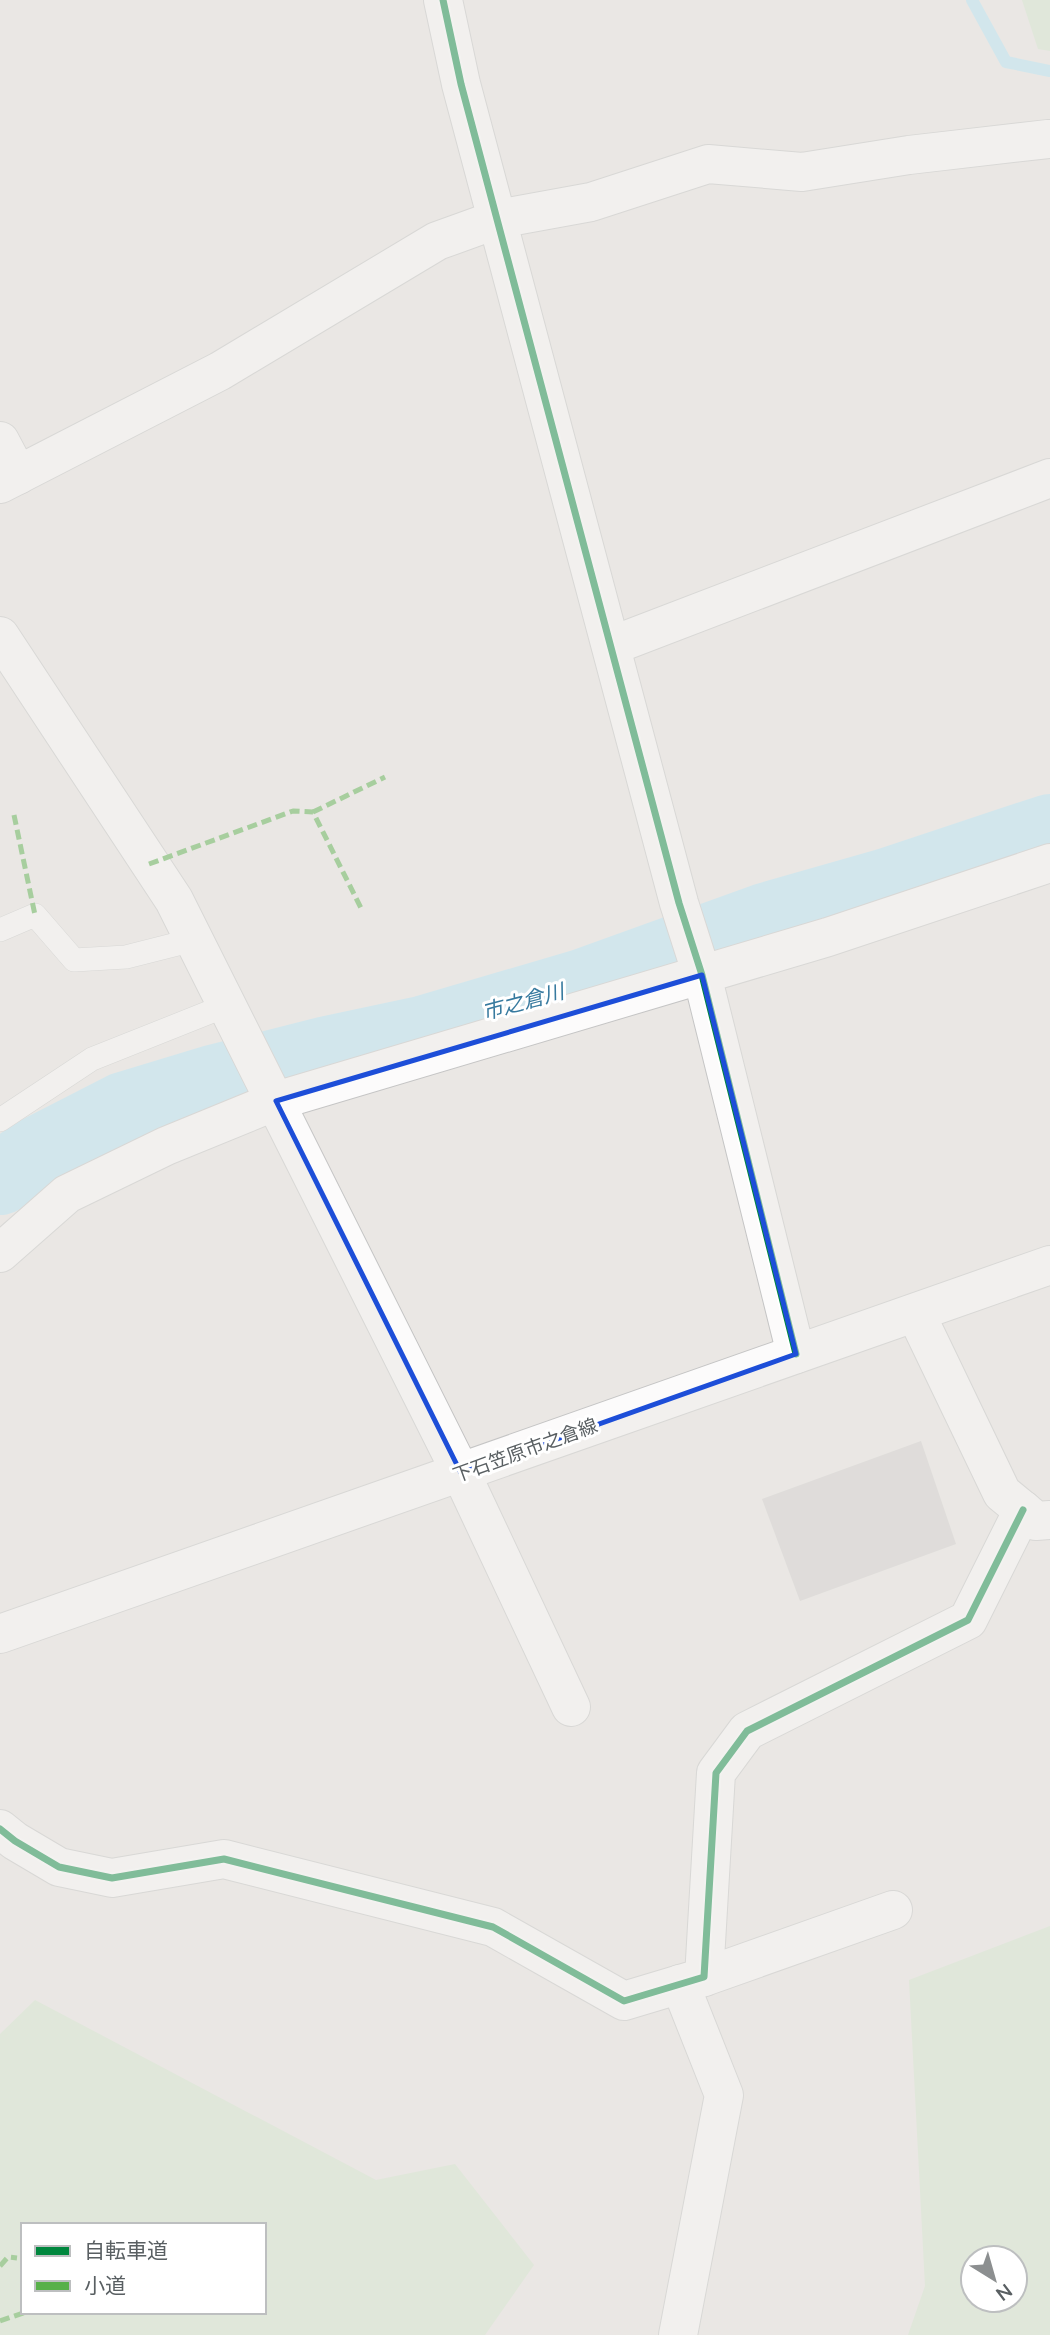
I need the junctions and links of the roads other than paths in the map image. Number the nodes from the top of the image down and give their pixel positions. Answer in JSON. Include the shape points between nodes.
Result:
{"nodes":[{"id":1,"x":443,"y":0,"type":"edge"},
{"id":2,"x":1048,"y":139,"type":"dead end"},
{"id":3,"x":498,"y":219,"type":"junction"},
{"id":4,"x":0,"y":441,"type":"edge"},
{"id":5,"x":1050,"y":478,"type":"edge"},
{"id":6,"x":9,"y":480,"type":"edge"},
{"id":7,"x":0,"y":636,"type":"edge"},
{"id":8,"x":611,"y":646,"type":"junction"},
{"id":9,"x":1050,"y":863,"type":"edge"},
{"id":10,"x":0,"y":930,"type":"edge"},
{"id":11,"x":193,"y":940,"type":"junction"},
{"id":12,"x":702,"y":975,"type":"junction"},
{"id":13,"x":230,"y":1014,"type":"junction"},
{"id":14,"x":276,"y":1101,"type":"junction"},
{"id":15,"x":0,"y":1120,"type":"edge"},
{"id":16,"x":0,"y":1254,"type":"edge"},
{"id":17,"x":1050,"y":1265,"type":"edge"},
{"id":18,"x":916,"y":1314,"type":"junction"},
{"id":19,"x":796,"y":1354,"type":"junction"},
{"id":20,"x":461,"y":1473,"type":"junction"},
{"id":21,"x":1036,"y":1515,"type":"edge"},
{"id":22,"x":0,"y":1634,"type":"edge"},
{"id":23,"x":571,"y":1707,"type":"dead end"},
{"id":24,"x":0,"y":1829,"type":"edge"},
{"id":25,"x":893,"y":1910,"type":"dead end"},
{"id":26,"x":692,"y":1980,"type":"junction"},
{"id":27,"x":678,"y":2335,"type":"edge"}],
"edges":[{"from":1,"to":3,"type":"street"},
{"from":2,"to":3,"type":"street","via":[[802,172],[708,164],[591,202]]},
{"from":3,"to":6,"type":"street","via":[[436,241],[220,371]]},
{"from":3,"to":8,"type":"street"},
{"from":4,"to":6,"type":"street"},
{"from":5,"to":8,"type":"street"},
{"from":7,"to":11,"type":"street","via":[[174,900]]},
{"from":8,"to":12,"type":"street"},
{"from":9,"to":12,"type":"street"},
{"from":10,"to":11,"type":"lane","via":[[35,915],[74,960],[126,957]]},
{"from":11,"to":13,"type":"street"},
{"from":12,"to":14,"type":"street"},
{"from":12,"to":19,"type":"street"},
{"from":13,"to":14,"type":"street"},
{"from":13,"to":15,"type":"lane","via":[[92,1059]]},
{"from":14,"to":16,"type":"street","via":[[166,1146],[67,1194]]},
{"from":14,"to":20,"type":"street"},
{"from":17,"to":18,"type":"street","name":"下石笠原市之倉線"},
{"from":18,"to":19,"type":"street","name":"下石笠原市之倉線"},
{"from":18,"to":21,"type":"street","via":[[1002,1493]]},
{"from":19,"to":20,"type":"street","name":"下石笠原市之倉線"},
{"from":20,"to":22,"type":"street","name":"下石笠原市之倉線"},
{"from":20,"to":23,"type":"street"},
{"from":21,"to":26,"type":"street","via":[[968,1620],[747,1731],[716,1773]]},
{"from":24,"to":26,"type":"street","via":[[59,1867],[112,1878],[223,1859],[493,1927],[624,2001]]},
{"from":25,"to":26,"type":"street"},
{"from":26,"to":27,"type":"street","via":[[724,2095]]}]}
